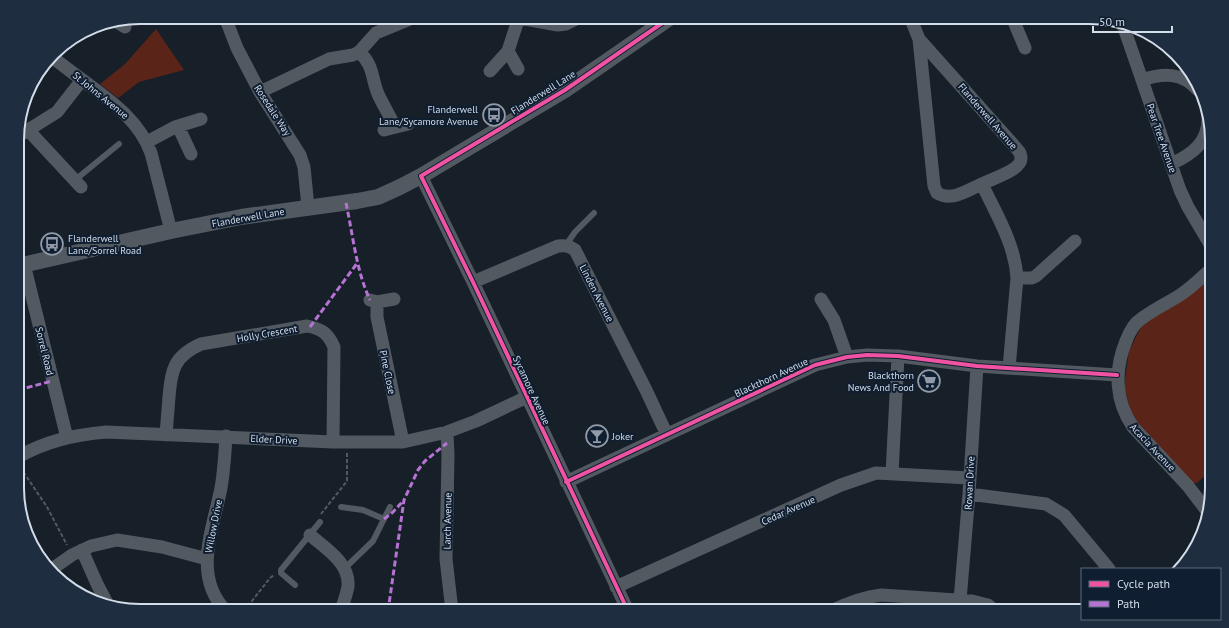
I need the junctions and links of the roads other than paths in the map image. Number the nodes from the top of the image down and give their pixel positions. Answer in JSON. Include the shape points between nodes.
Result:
{"nodes":[{"id":1,"x":228,"y":24,"type":"edge"},
{"id":2,"x":398,"y":24,"type":"edge"},
{"id":3,"x":517,"y":24,"type":"edge"},
{"id":4,"x":661,"y":24,"type":"edge"},
{"id":5,"x":913,"y":24,"type":"edge"},
{"id":6,"x":1015,"y":24,"type":"edge"},
{"id":7,"x":1125,"y":30,"type":"edge"},
{"id":8,"x":919,"y":39,"type":"junction"},
{"id":9,"x":1025,"y":48,"type":"dead end"},
{"id":10,"x":508,"y":51,"type":"junction"},
{"id":11,"x":359,"y":52,"type":"junction"},
{"id":12,"x":56,"y":60,"type":"edge"},
{"id":13,"x":518,"y":69,"type":"dead end"},
{"id":14,"x":490,"y":70,"type":"dead end"},
{"id":15,"x":82,"y":80,"type":"junction"},
{"id":16,"x":1142,"y":80,"type":"junction"},
{"id":17,"x":1189,"y":82,"type":"edge"},
{"id":18,"x":260,"y":92,"type":"junction"},
{"id":19,"x":201,"y":119,"type":"dead end"},
{"id":20,"x":408,"y":124,"type":"dead end"},
{"id":21,"x":178,"y":126,"type":"junction"},
{"id":22,"x":24,"y":133,"type":"edge"},
{"id":23,"x":24,"y":135,"type":"edge"},
{"id":24,"x":1205,"y":136,"type":"edge"},
{"id":25,"x":147,"y":142,"type":"junction"},
{"id":26,"x":119,"y":144,"type":"dead end"},
{"id":27,"x":191,"y":154,"type":"dead end"},
{"id":28,"x":1171,"y":164,"type":"junction"},
{"id":29,"x":421,"y":176,"type":"junction"},
{"id":30,"x":78,"y":183,"type":"joint"},
{"id":31,"x":982,"y":184,"type":"junction"},
{"id":32,"x":308,"y":207,"type":"junction"},
{"id":33,"x":594,"y":214,"type":"dead end"},
{"id":34,"x":171,"y":231,"type":"junction"},
{"id":35,"x":1205,"y":236,"type":"edge"},
{"id":36,"x":1075,"y":241,"type":"dead end"},
{"id":37,"x":566,"y":245,"type":"junction"},
{"id":38,"x":24,"y":264,"type":"edge"},
{"id":39,"x":1205,"y":274,"type":"edge"},
{"id":40,"x":24,"y":276,"type":"edge"},
{"id":41,"x":1017,"y":278,"type":"junction"},
{"id":42,"x":473,"y":282,"type":"junction"},
{"id":43,"x":394,"y":299,"type":"dead end"},
{"id":44,"x":822,"y":299,"type":"dead end"},
{"id":45,"x":898,"y":356,"type":"junction"},
{"id":46,"x":848,"y":357,"type":"junction"},
{"id":47,"x":977,"y":366,"type":"junction"},
{"id":48,"x":1009,"y":368,"type":"junction"},
{"id":49,"x":1117,"y":375,"type":"junction"},
{"id":50,"x":527,"y":397,"type":"junction"},
{"id":51,"x":447,"y":432,"type":"junction"},
{"id":52,"x":166,"y":434,"type":"junction"},
{"id":53,"x":667,"y":435,"type":"junction"},
{"id":54,"x":226,"y":436,"type":"junction"},
{"id":55,"x":67,"y":438,"type":"junction"},
{"id":56,"x":333,"y":442,"type":"junction"},
{"id":57,"x":403,"y":442,"type":"junction"},
{"id":58,"x":24,"y":455,"type":"edge"},
{"id":59,"x":892,"y":474,"type":"junction"},
{"id":60,"x":969,"y":478,"type":"junction"},
{"id":61,"x":566,"y":482,"type":"junction"},
{"id":62,"x":969,"y":494,"type":"junction"},
{"id":63,"x":1203,"y":506,"type":"edge"},
{"id":64,"x":341,"y":507,"type":"dead end"},
{"id":65,"x":390,"y":508,"type":"dead end"},
{"id":66,"x":384,"y":519,"type":"junction"},
{"id":67,"x":320,"y":522,"type":"road end"},
{"id":68,"x":310,"y":535,"type":"junction"},
{"id":69,"x":77,"y":553,"type":"junction"},
{"id":70,"x":207,"y":559,"type":"junction"},
{"id":71,"x":56,"y":567,"type":"edge"},
{"id":72,"x":1108,"y":568,"type":"edge"},
{"id":73,"x":344,"y":569,"type":"junction"},
{"id":74,"x":295,"y":585,"type":"dead end"},
{"id":75,"x":616,"y":587,"type":"junction"},
{"id":76,"x":104,"y":598,"type":"edge"},
{"id":77,"x":960,"y":600,"type":"junction"},
{"id":78,"x":220,"y":604,"type":"edge"},
{"id":79,"x":343,"y":604,"type":"edge"},
{"id":80,"x":451,"y":604,"type":"edge"},
{"id":81,"x":624,"y":604,"type":"edge"},
{"id":82,"x":845,"y":604,"type":"edge"},
{"id":83,"x":982,"y":604,"type":"edge"}],
"edges":[{"from":1,"to":18,"type":"street","name":"Rosedale Way"},
{"from":2,"to":11,"type":"street","via":[[376,33]]},
{"from":3,"to":10,"type":"street"},
{"from":4,"to":29,"type":"street","name":"Flanderwell Lane","via":[[565,90]]},
{"from":5,"to":8,"type":"street","name":"Flanderwell Avenue"},
{"from":6,"to":9,"type":"street"},
{"from":7,"to":16,"type":"street","name":"Pear Tree Avenue"},
{"from":8,"to":31,"type":"street","name":"Flanderwell Avenue","via":[[934,186],[937,193],[947,197],[953,196]]},
{"from":8,"to":31,"type":"street","name":"Flanderwell Avenue","via":[[1020,154],[1019,165]]},
{"from":10,"to":13,"type":"street"},
{"from":10,"to":14,"type":"street"},
{"from":11,"to":18,"type":"street","via":[[329,59]]},
{"from":11,"to":20,"type":"street","via":[[367,59],[372,70],[390,129]]},
{"from":12,"to":15,"type":"street","name":"St Johns Avenue"},
{"from":15,"to":22,"type":"street","via":[[57,112]]},
{"from":15,"to":25,"type":"street","name":"St Johns Avenue","via":[[127,114]]},
{"from":16,"to":17,"type":"street","via":[[1156,75],[1171,75]]},
{"from":16,"to":28,"type":"street","name":"Pear Tree Avenue"},
{"from":18,"to":32,"type":"street","name":"Rosedale Way","via":[[300,155]]},
{"from":19,"to":21,"type":"street"},
{"from":21,"to":25,"type":"street"},
{"from":21,"to":27,"type":"street"},
{"from":23,"to":30,"type":"street"},
{"from":24,"to":28,"type":"street","via":[[1189,155]]},
{"from":25,"to":34,"type":"street","name":"St Johns Avenue"},
{"from":26,"to":30,"type":"lane"},
{"from":28,"to":35,"type":"street","name":"Pear Tree Avenue","via":[[1188,208]]},
{"from":29,"to":32,"type":"street","name":"Flanderwell Lane","via":[[378,197]]},
{"from":29,"to":42,"type":"street","name":"Sycamore Avenue"},
{"from":31,"to":41,"type":"street","via":[[1012,249]]},
{"from":32,"to":34,"type":"street","name":"Flanderwell Lane"},
{"from":33,"to":37,"type":"lane","via":[[574,232]]},
{"from":34,"to":38,"type":"street","name":"Flanderwell Lane"},
{"from":36,"to":41,"type":"street","via":[[1036,276]]},
{"from":37,"to":42,"type":"street","via":[[558,246]]},
{"from":37,"to":53,"type":"street","name":"Linden Avenue","via":[[575,250]]},
{"from":39,"to":49,"type":"street","via":[[1183,293],[1133,326],[1123,347]]},
{"from":40,"to":55,"type":"street","name":"Sorrel Road"},
{"from":41,"to":48,"type":"street"},
{"from":42,"to":50,"type":"street","name":"Sycamore Avenue"},
{"from":43,"to":57,"type":"street","name":"Pine Close","via":[[373,301]]},
{"from":44,"to":46,"type":"street","via":[[834,320]]},
{"from":45,"to":46,"type":"street","name":"Blackthorn Avenue"},
{"from":45,"to":47,"type":"street","name":"Blackthorn Avenue"},
{"from":45,"to":59,"type":"street"},
{"from":46,"to":53,"type":"street","name":"Blackthorn Avenue","via":[[815,365]]},
{"from":47,"to":48,"type":"street","name":"Blackthorn Avenue"},
{"from":47,"to":60,"type":"street","name":"Rowan Drive"},
{"from":48,"to":49,"type":"street","name":"Blackthorn Avenue"},
{"from":49,"to":63,"type":"street","name":"Acacia Avenue","via":[[1126,417]]},
{"from":50,"to":51,"type":"street","name":"Elder Drive"},
{"from":50,"to":61,"type":"street","name":"Sycamore Avenue"},
{"from":51,"to":57,"type":"street","name":"Elder Drive"},
{"from":51,"to":80,"type":"street","name":"Larch Avenue","via":[[446,558]]},
{"from":52,"to":54,"type":"street","name":"Elder Drive"},
{"from":52,"to":55,"type":"street","name":"Elder Drive","via":[[106,432]]},
{"from":52,"to":56,"type":"street","name":"Holly Crescent","via":[[170,377],[177,362],[191,349],[200,344],[307,326],[323,332],[330,338],[334,347]]},
{"from":53,"to":61,"type":"street","name":"Blackthorn Avenue"},
{"from":54,"to":56,"type":"street","name":"Elder Drive"},
{"from":54,"to":70,"type":"street","name":"Willow Drive","via":[[221,487]]},
{"from":55,"to":58,"type":"street","name":"Elder Drive","via":[[51,442]]},
{"from":56,"to":57,"type":"street","name":"Elder Drive"},
{"from":59,"to":60,"type":"street","name":"Cedar Avenue"},
{"from":59,"to":75,"type":"street","name":"Cedar Avenue","via":[[876,473],[841,485]]},
{"from":60,"to":62,"type":"street","name":"Rowan Drive"},
{"from":61,"to":75,"type":"street","name":"Sycamore Avenue"},
{"from":62,"to":72,"type":"street","via":[[1046,504],[1064,515]]},
{"from":62,"to":77,"type":"street","name":"Rowan Drive"},
{"from":64,"to":66,"type":"lane","via":[[363,510]]},
{"from":65,"to":66,"type":"lane"},
{"from":66,"to":73,"type":"lane","via":[[373,540]]},
{"from":67,"to":68,"type":"lane"},
{"from":68,"to":73,"type":"street","via":[[336,557]]},
{"from":68,"to":74,"type":"lane","via":[[281,570],[281,573]]},
{"from":69,"to":70,"type":"street","via":[[103,542],[117,540],[162,547]]},
{"from":69,"to":71,"type":"street"},
{"from":69,"to":76,"type":"street"},
{"from":70,"to":78,"type":"street","name":"Willow Drive","via":[[210,587]]},
{"from":73,"to":79,"type":"street","via":[[348,586]]},
{"from":75,"to":81,"type":"street","name":"Sycamore Avenue"},
{"from":77,"to":82,"type":"street","via":[[881,595]]},
{"from":77,"to":83,"type":"street"}]}
